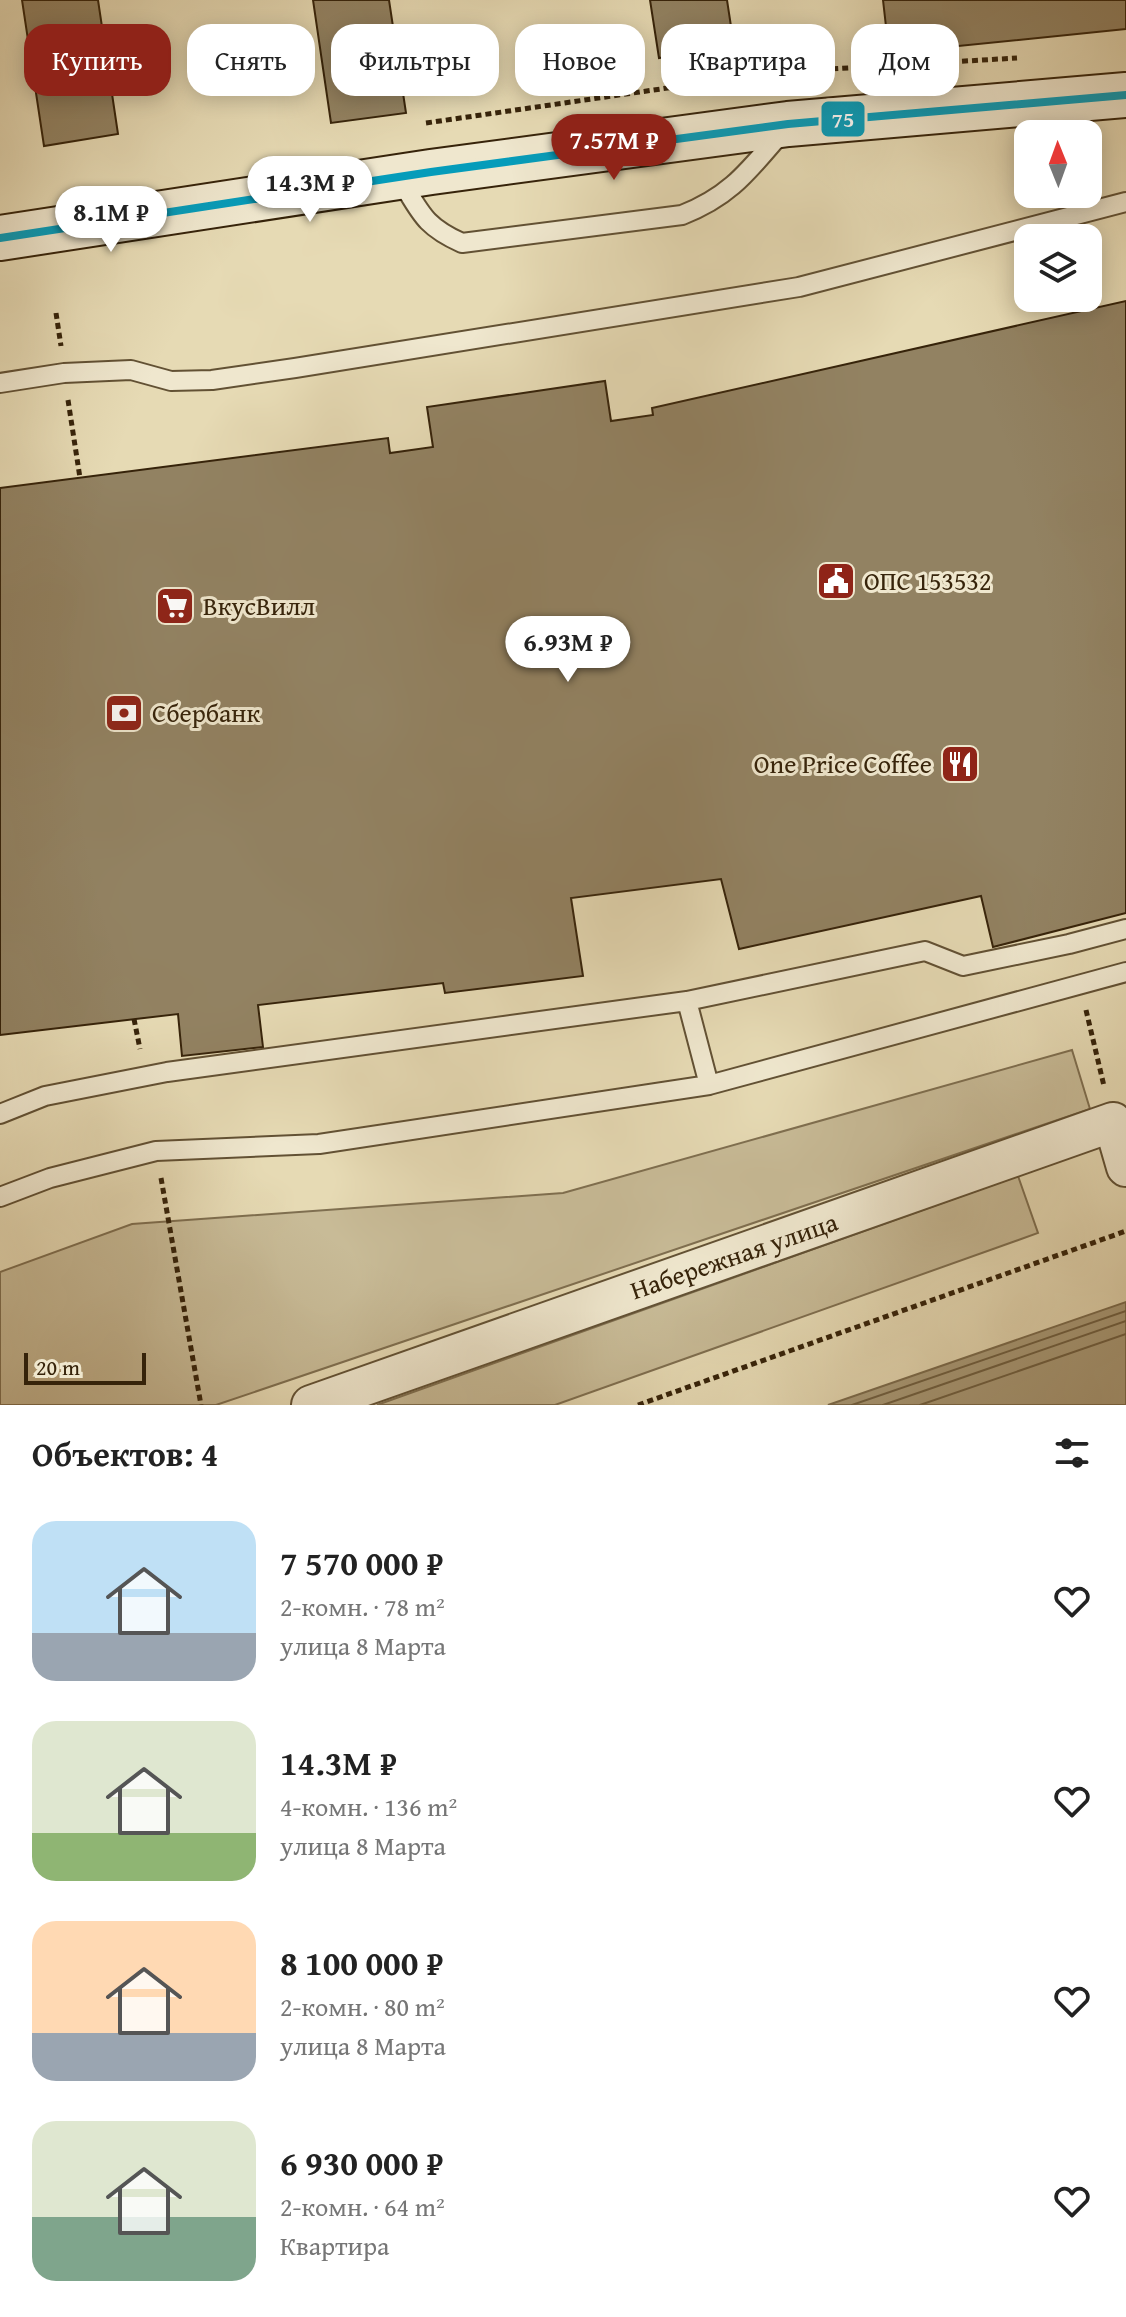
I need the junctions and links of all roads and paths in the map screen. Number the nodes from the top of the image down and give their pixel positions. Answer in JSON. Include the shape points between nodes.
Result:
{"nodes":[{"id":1,"x":1126,"y":95,"type":"edge"},
{"id":2,"x":788,"y":124,"type":"junction"},
{"id":3,"x":399,"y":176,"type":"junction"},
{"id":4,"x":1126,"y":202,"type":"edge"},
{"id":5,"x":0,"y":238,"type":"edge"},
{"id":6,"x":0,"y":383,"type":"edge"},
{"id":7,"x":1126,"y":929,"type":"edge"},
{"id":8,"x":1126,"y":972,"type":"edge"},
{"id":9,"x":1080,"y":986,"type":"junction"},
{"id":10,"x":687,"y":1001,"type":"junction"},
{"id":11,"x":134,"y":1019,"type":"dead end"},
{"id":12,"x":145,"y":1077,"type":"junction"},
{"id":13,"x":709,"y":1085,"type":"junction"},
{"id":14,"x":4,"y":1111,"type":"edge"},
{"id":15,"x":1113,"y":1122,"type":"junction"},
{"id":16,"x":156,"y":1151,"type":"junction"},
{"id":17,"x":1126,"y":1167,"type":"edge"},
{"id":18,"x":0,"y":1197,"type":"edge"},
{"id":19,"x":1126,"y":1231,"type":"edge"},
{"id":20,"x":201,"y":1405,"type":"edge"},
{"id":21,"x":311,"y":1405,"type":"edge"},
{"id":22,"x":638,"y":1405,"type":"edge"}],
"edges":[{"from":1,"to":2,"type":"main road"},
{"from":2,"to":3,"type":"main road"},
{"from":2,"to":3,"type":"lane","via":[[740,181],[706,206],[682,215],[462,243],[425,219]]},
{"from":3,"to":5,"type":"main road"},
{"from":4,"to":6,"type":"lane","via":[[799,287],[212,380],[171,381],[131,370]]},
{"from":7,"to":10,"type":"lane","via":[[963,966],[925,951]]},
{"from":8,"to":9,"type":"lane"},
{"from":9,"to":13,"type":"lane"},
{"from":9,"to":15,"type":"path"},
{"from":10,"to":12,"type":"lane"},
{"from":10,"to":13,"type":"lane"},
{"from":11,"to":12,"type":"path"},
{"from":12,"to":14,"type":"lane","via":[[45,1096]]},
{"from":13,"to":16,"type":"lane","via":[[319,1144]]},
{"from":15,"to":17,"type":"street"},
{"from":15,"to":21,"type":"street","name":"Набережная улица"},
{"from":16,"to":18,"type":"lane","via":[[50,1178]]},
{"from":16,"to":20,"type":"path"},
{"from":19,"to":22,"type":"path"}]}
